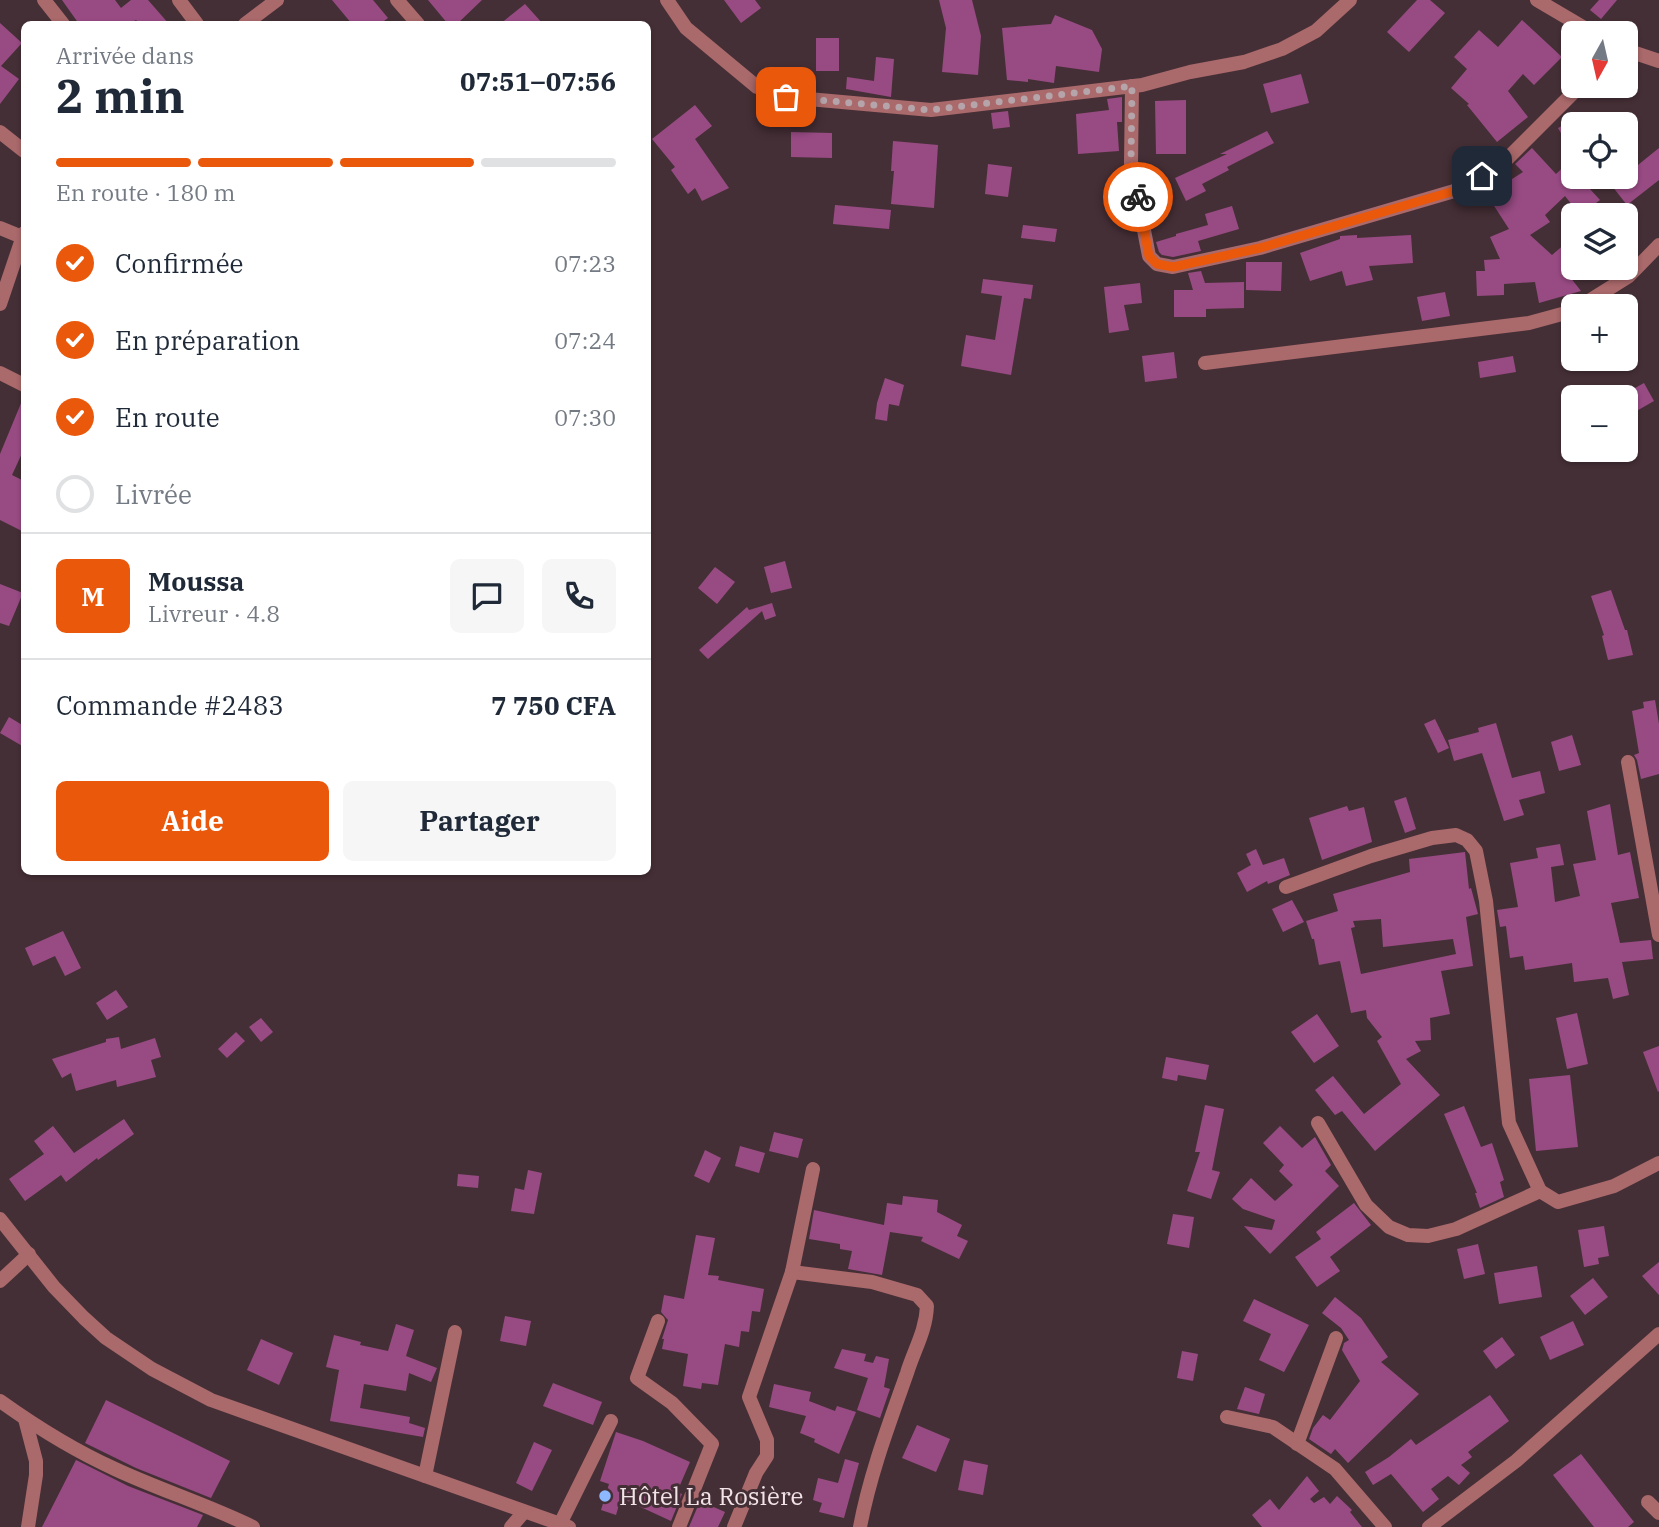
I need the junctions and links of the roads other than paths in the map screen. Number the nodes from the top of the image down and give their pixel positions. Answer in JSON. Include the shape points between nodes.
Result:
{"nodes":[{"id":1,"x":44,"y":0,"type":"edge"},
{"id":2,"x":180,"y":0,"type":"edge"},
{"id":3,"x":277,"y":0,"type":"edge"},
{"id":4,"x":397,"y":0,"type":"edge"},
{"id":5,"x":667,"y":0,"type":"edge"},
{"id":6,"x":1350,"y":0,"type":"edge"},
{"id":7,"x":1537,"y":0,"type":"edge"},
{"id":8,"x":61,"y":21,"type":"edge"},
{"id":9,"x":195,"y":21,"type":"edge"},
{"id":10,"x":249,"y":21,"type":"edge"},
{"id":11,"x":415,"y":21,"type":"edge"},
{"id":12,"x":1572,"y":21,"type":"edge"},
{"id":13,"x":1638,"y":54,"type":"edge"},
{"id":14,"x":1659,"y":61,"type":"edge"},
{"id":15,"x":1132,"y":86,"type":"junction"},
{"id":16,"x":1568,"y":98,"type":"edge"},
{"id":17,"x":0,"y":132,"type":"edge"},
{"id":18,"x":21,"y":149,"type":"edge"},
{"id":19,"x":0,"y":228,"type":"edge"},
{"id":20,"x":21,"y":234,"type":"edge"},
{"id":21,"x":1659,"y":244,"type":"edge"},
{"id":22,"x":21,"y":254,"type":"edge"},
{"id":23,"x":1600,"y":294,"type":"edge"},
{"id":24,"x":0,"y":304,"type":"edge"},
{"id":25,"x":1561,"y":315,"type":"edge"},
{"id":26,"x":1205,"y":363,"type":"dead end"},
{"id":27,"x":0,"y":373,"type":"edge"},
{"id":28,"x":21,"y":384,"type":"edge"},
{"id":29,"x":1628,"y":762,"type":"dead end"},
{"id":30,"x":1286,"y":887,"type":"dead end"},
{"id":31,"x":1659,"y":935,"type":"edge"},
{"id":32,"x":1318,"y":1123,"type":"dead end"},
{"id":33,"x":1659,"y":1163,"type":"edge"},
{"id":34,"x":813,"y":1169,"type":"dead end"},
{"id":35,"x":1540,"y":1191,"type":"junction"},
{"id":36,"x":0,"y":1219,"type":"edge"},
{"id":37,"x":29,"y":1254,"type":"junction"},
{"id":38,"x":792,"y":1272,"type":"junction"},
{"id":39,"x":0,"y":1281,"type":"edge"},
{"id":40,"x":658,"y":1321,"type":"dead end"},
{"id":41,"x":455,"y":1332,"type":"dead end"},
{"id":42,"x":1659,"y":1334,"type":"edge"},
{"id":43,"x":1336,"y":1338,"type":"dead end"},
{"id":44,"x":0,"y":1401,"type":"edge"},
{"id":45,"x":1227,"y":1417,"type":"dead end"},
{"id":46,"x":25,"y":1419,"type":"junction"},
{"id":47,"x":611,"y":1420,"type":"dead end"},
{"id":48,"x":1297,"y":1444,"type":"junction"},
{"id":49,"x":425,"y":1476,"type":"junction"},
{"id":50,"x":1648,"y":1502,"type":"dead end"},
{"id":51,"x":524,"y":1512,"type":"junction"},
{"id":52,"x":1659,"y":1513,"type":"edge"},
{"id":53,"x":565,"y":1525,"type":"edge"},
{"id":54,"x":28,"y":1527,"type":"edge"},
{"id":55,"x":253,"y":1527,"type":"edge"},
{"id":56,"x":511,"y":1527,"type":"edge"},
{"id":57,"x":679,"y":1527,"type":"edge"},
{"id":58,"x":734,"y":1527,"type":"edge"},
{"id":59,"x":860,"y":1527,"type":"edge"},
{"id":60,"x":1385,"y":1527,"type":"edge"},
{"id":61,"x":1429,"y":1527,"type":"edge"}],
"edges":[{"from":1,"to":8,"type":"street"},
{"from":2,"to":9,"type":"street"},
{"from":3,"to":10,"type":"street"},
{"from":4,"to":11,"type":"street"},
{"from":5,"to":15,"type":"street","via":[[687,28],[757,87],[786,97],[931,110]]},
{"from":6,"to":15,"type":"street","via":[[1316,31],[1282,49],[1244,62]]},
{"from":7,"to":12,"type":"street"},
{"from":13,"to":14,"type":"street"},
{"from":15,"to":16,"type":"street","via":[[1131,163],[1149,256],[1157,264],[1173,267],[1260,248],[1461,189],[1503,163]]},
{"from":17,"to":18,"type":"street"},
{"from":19,"to":20,"type":"street"},
{"from":21,"to":23,"type":"street","via":[[1629,276]]},
{"from":22,"to":24,"type":"street"},
{"from":25,"to":26,"type":"street","via":[[1529,323]]},
{"from":27,"to":28,"type":"street"},
{"from":29,"to":31,"type":"street"},
{"from":30,"to":35,"type":"street","via":[[1432,838],[1456,835],[1467,840],[1476,851],[1486,901],[1509,1123]]},
{"from":32,"to":35,"type":"street","via":[[1366,1205],[1389,1227],[1408,1235],[1428,1236],[1456,1228]]},
{"from":33,"to":35,"type":"street","via":[[1614,1186],[1558,1202]]},
{"from":34,"to":38,"type":"street"},
{"from":36,"to":37,"type":"street"},
{"from":37,"to":39,"type":"street"},
{"from":37,"to":49,"type":"street","via":[[83,1318],[152,1369],[211,1400]]},
{"from":38,"to":58,"type":"street","via":[[749,1397],[768,1440],[766,1456]]},
{"from":38,"to":59,"type":"street","via":[[872,1282],[917,1294],[927,1306],[926,1323],[877,1460]]},
{"from":40,"to":57,"type":"street","via":[[637,1378],[673,1403],[712,1444]]},
{"from":41,"to":49,"type":"street"},
{"from":42,"to":61,"type":"street","via":[[1516,1461]]},
{"from":43,"to":48,"type":"street"},
{"from":44,"to":46,"type":"street"},
{"from":45,"to":48,"type":"street","via":[[1273,1427]]},
{"from":46,"to":54,"type":"street","via":[[37,1475]]},
{"from":46,"to":55,"type":"street","via":[[114,1469]]},
{"from":47,"to":53,"type":"street"},
{"from":48,"to":60,"type":"street","via":[[1335,1469]]},
{"from":49,"to":51,"type":"street"},
{"from":50,"to":52,"type":"street"},
{"from":51,"to":53,"type":"street"},
{"from":51,"to":56,"type":"street"}]}
